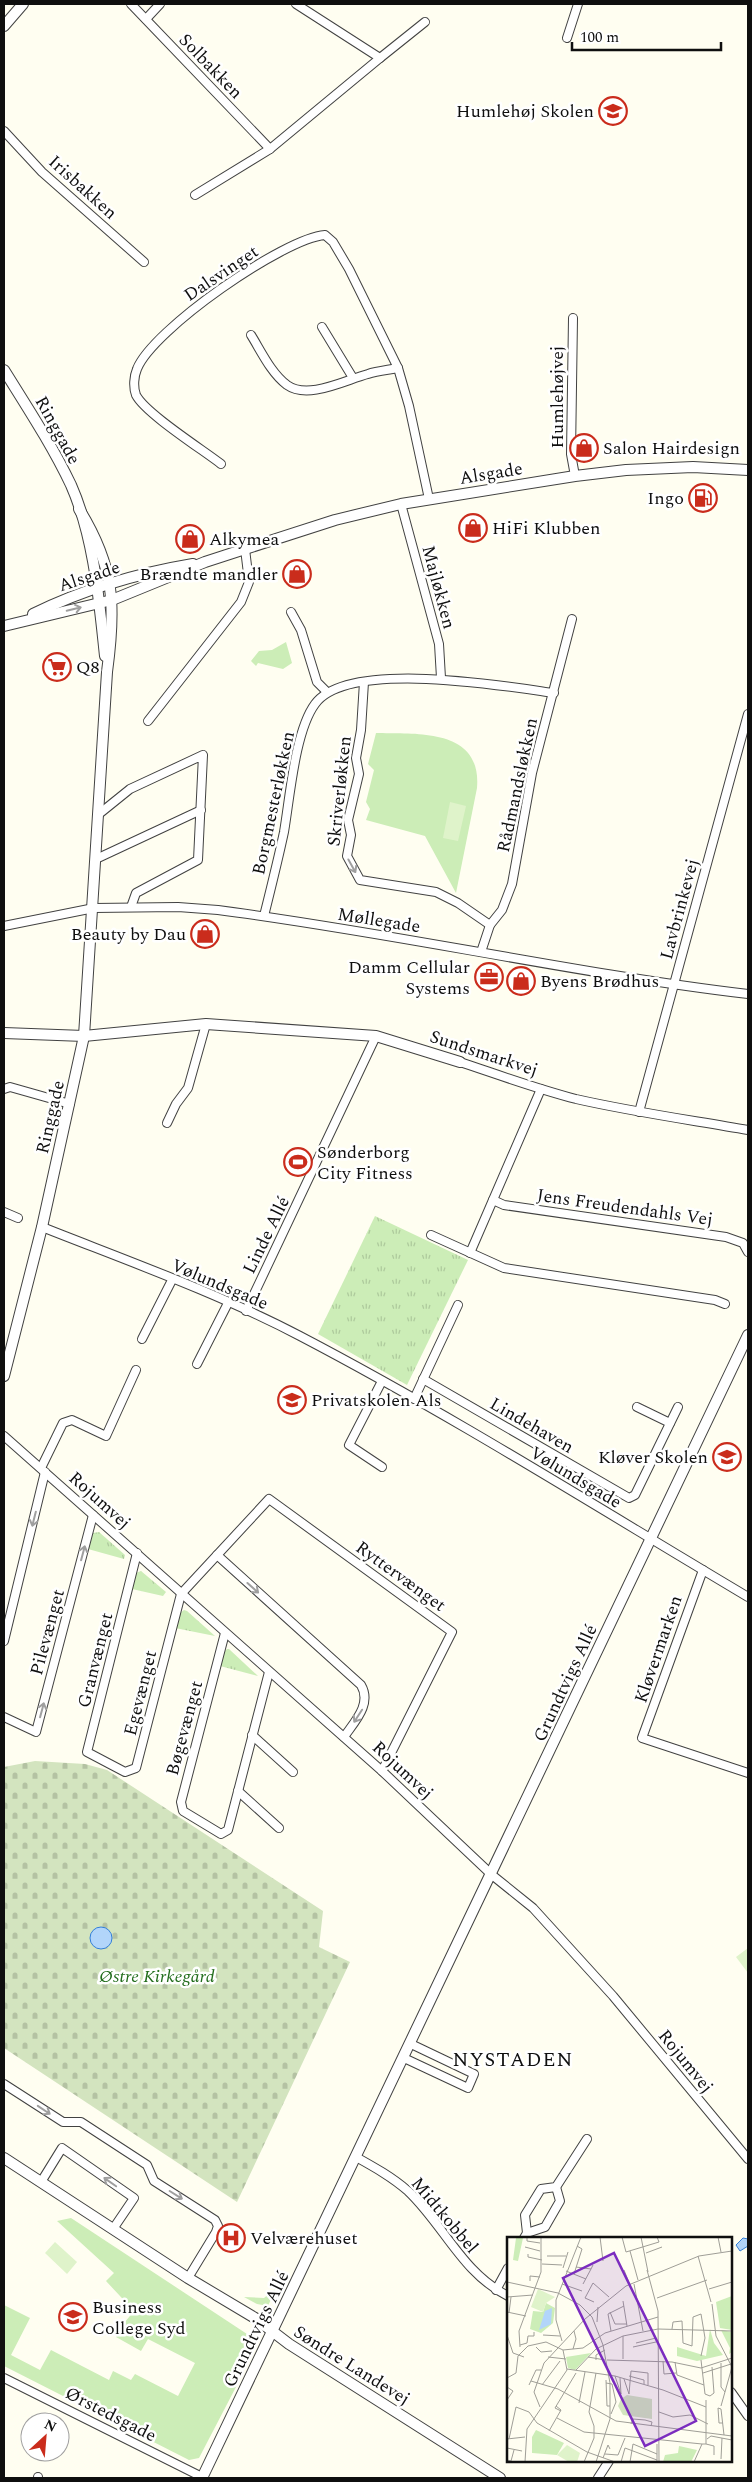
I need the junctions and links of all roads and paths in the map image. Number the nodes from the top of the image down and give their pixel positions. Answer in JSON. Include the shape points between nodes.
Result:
{"nodes":[{"id":1,"x":23,"y":4,"type":"edge"},
{"id":2,"x":131,"y":4,"type":"edge"},
{"id":3,"x":160,"y":4,"type":"edge"},
{"id":4,"x":296,"y":4,"type":"edge"},
{"id":5,"x":578,"y":4,"type":"edge"},
{"id":6,"x":146,"y":19,"type":"junction"},
{"id":7,"x":425,"y":22,"type":"dead end"},
{"id":8,"x":4,"y":26,"type":"edge"},
{"id":9,"x":567,"y":38,"type":"dead end"},
{"id":10,"x":380,"y":58,"type":"junction"},
{"id":11,"x":4,"y":131,"type":"edge"},
{"id":12,"x":270,"y":149,"type":"junction"},
{"id":13,"x":195,"y":194,"type":"dead end"},
{"id":14,"x":144,"y":262,"type":"dead end"},
{"id":15,"x":573,"y":318,"type":"dead end"},
{"id":16,"x":322,"y":326,"type":"dead end"},
{"id":17,"x":251,"y":335,"type":"dead end"},
{"id":18,"x":398,"y":368,"type":"junction"},
{"id":19,"x":4,"y":370,"type":"edge"},
{"id":20,"x":353,"y":378,"type":"junction"},
{"id":21,"x":221,"y":464,"type":"dead end"},
{"id":22,"x":748,"y":470,"type":"edge"},
{"id":23,"x":575,"y":476,"type":"junction"},
{"id":24,"x":429,"y":499,"type":"junction"},
{"id":25,"x":401,"y":504,"type":"junction"},
{"id":26,"x":79,"y":509,"type":"junction"},
{"id":27,"x":245,"y":549,"type":"junction"},
{"id":28,"x":205,"y":562,"type":"junction"},
{"id":29,"x":111,"y":585,"type":"junction"},
{"id":30,"x":99,"y":588,"type":"junction"},
{"id":31,"x":112,"y":600,"type":"junction"},
{"id":32,"x":100,"y":603,"type":"junction"},
{"id":33,"x":291,"y":612,"type":"dead end"},
{"id":34,"x":572,"y":620,"type":"dead end"},
{"id":35,"x":9,"y":624,"type":"edge"},
{"id":36,"x":107,"y":672,"type":"junction"},
{"id":37,"x":441,"y":678,"type":"junction"},
{"id":38,"x":364,"y":682,"type":"junction"},
{"id":39,"x":327,"y":692,"type":"junction"},
{"id":40,"x":554,"y":692,"type":"junction"},
{"id":41,"x":748,"y":714,"type":"edge"},
{"id":42,"x":148,"y":721,"type":"dead end"},
{"id":43,"x":200,"y":810,"type":"junction"},
{"id":44,"x":99,"y":814,"type":"junction"},
{"id":45,"x":96,"y":859,"type":"junction"},
{"id":46,"x":131,"y":907,"type":"junction"},
{"id":47,"x":94,"y":908,"type":"junction"},
{"id":48,"x":264,"y":916,"type":"junction"},
{"id":49,"x":490,"y":925,"type":"junction"},
{"id":50,"x":4,"y":926,"type":"edge"},
{"id":51,"x":481,"y":952,"type":"junction"},
{"id":52,"x":674,"y":985,"type":"junction"},
{"id":53,"x":748,"y":994,"type":"edge"},
{"id":54,"x":206,"y":1024,"type":"junction"},
{"id":55,"x":4,"y":1033,"type":"edge"},
{"id":56,"x":84,"y":1036,"type":"junction"},
{"id":57,"x":376,"y":1036,"type":"junction"},
{"id":58,"x":460,"y":1062,"type":"joint"},
{"id":59,"x":4,"y":1089,"type":"edge"},
{"id":60,"x":541,"y":1089,"type":"junction"},
{"id":61,"x":70,"y":1104,"type":"junction"},
{"id":62,"x":639,"y":1112,"type":"junction"},
{"id":63,"x":168,"y":1123,"type":"dead end"},
{"id":64,"x":748,"y":1130,"type":"edge"},
{"id":65,"x":493,"y":1200,"type":"junction"},
{"id":66,"x":4,"y":1212,"type":"edge"},
{"id":67,"x":18,"y":1218,"type":"dead end"},
{"id":68,"x":42,"y":1227,"type":"junction"},
{"id":69,"x":431,"y":1235,"type":"dead end"},
{"id":70,"x":748,"y":1252,"type":"edge"},
{"id":71,"x":470,"y":1253,"type":"junction"},
{"id":72,"x":172,"y":1280,"type":"junction"},
{"id":73,"x":228,"y":1303,"type":"junction"},
{"id":74,"x":725,"y":1304,"type":"dead end"},
{"id":75,"x":458,"y":1305,"type":"dead end"},
{"id":76,"x":246,"y":1311,"type":"junction"},
{"id":77,"x":748,"y":1335,"type":"edge"},
{"id":78,"x":142,"y":1338,"type":"dead end"},
{"id":79,"x":197,"y":1364,"type":"dead end"},
{"id":80,"x":136,"y":1370,"type":"dead end"},
{"id":81,"x":4,"y":1376,"type":"edge"},
{"id":82,"x":423,"y":1379,"type":"junction"},
{"id":83,"x":382,"y":1381,"type":"junction"},
{"id":84,"x":414,"y":1399,"type":"junction"},
{"id":85,"x":637,"y":1407,"type":"dead end"},
{"id":86,"x":678,"y":1407,"type":"dead end"},
{"id":87,"x":670,"y":1423,"type":"junction"},
{"id":88,"x":4,"y":1436,"type":"edge"},
{"id":89,"x":382,"y":1467,"type":"dead end"},
{"id":90,"x":43,"y":1470,"type":"junction"},
{"id":91,"x":93,"y":1515,"type":"junction"},
{"id":92,"x":651,"y":1539,"type":"junction"},
{"id":93,"x":137,"y":1553,"type":"junction"},
{"id":94,"x":217,"y":1555,"type":"junction"},
{"id":95,"x":703,"y":1570,"type":"junction"},
{"id":96,"x":180,"y":1594,"type":"junction"},
{"id":97,"x":748,"y":1597,"type":"edge"},
{"id":98,"x":225,"y":1633,"type":"junction"},
{"id":99,"x":4,"y":1642,"type":"edge"},
{"id":100,"x":269,"y":1672,"type":"junction"},
{"id":101,"x":4,"y":1717,"type":"edge"},
{"id":102,"x":252,"y":1735,"type":"junction"},
{"id":103,"x":344,"y":1737,"type":"junction"},
{"id":104,"x":107,"y":1763,"type":"joint"},
{"id":105,"x":382,"y":1771,"type":"junction"},
{"id":106,"x":293,"y":1772,"type":"dead end"},
{"id":107,"x":748,"y":1773,"type":"edge"},
{"id":108,"x":238,"y":1791,"type":"junction"},
{"id":109,"x":280,"y":1828,"type":"dead end"},
{"id":110,"x":492,"y":1874,"type":"junction"},
{"id":111,"x":411,"y":2044,"type":"junction"},
{"id":112,"x":404,"y":2058,"type":"junction"},
{"id":113,"x":4,"y":2084,"type":"edge"},
{"id":114,"x":587,"y":2139,"type":"dead end"},
{"id":115,"x":356,"y":2157,"type":"junction"},
{"id":116,"x":4,"y":2158,"type":"edge"},
{"id":117,"x":748,"y":2159,"type":"edge"},
{"id":118,"x":41,"y":2182,"type":"junction"},
{"id":119,"x":556,"y":2187,"type":"junction"},
{"id":120,"x":113,"y":2229,"type":"junction"},
{"id":121,"x":526,"y":2236,"type":"edge"},
{"id":122,"x":507,"y":2270,"type":"edge"},
{"id":123,"x":188,"y":2278,"type":"junction"},
{"id":124,"x":496,"y":2290,"type":"junction"},
{"id":125,"x":507,"y":2296,"type":"edge"},
{"id":126,"x":272,"y":2332,"type":"junction"},
{"id":127,"x":4,"y":2378,"type":"edge"},
{"id":128,"x":732,"y":2393,"type":"edge"},
{"id":129,"x":748,"y":2416,"type":"edge"},
{"id":130,"x":608,"y":2462,"type":"edge"},
{"id":131,"x":203,"y":2478,"type":"edge"},
{"id":132,"x":500,"y":2478,"type":"edge"},
{"id":133,"x":598,"y":2478,"type":"edge"}],
"edges":[{"from":1,"to":8,"type":"street"},
{"from":2,"to":6,"type":"street","name":"Solbakken"},
{"from":3,"to":6,"type":"street"},
{"from":4,"to":10,"type":"street"},
{"from":5,"to":9,"type":"street"},
{"from":6,"to":12,"type":"street","name":"Solbakken"},
{"from":7,"to":10,"type":"street"},
{"from":10,"to":12,"type":"street"},
{"from":11,"to":14,"type":"street","name":"Irisbakken","via":[[42,172]]},
{"from":12,"to":13,"type":"street"},
{"from":15,"to":23,"type":"street","name":"Humlehøjvej","via":[[571,454]]},
{"from":16,"to":20,"type":"street"},
{"from":17,"to":20,"type":"street","via":[[277,376],[298,390]]},
{"from":18,"to":20,"type":"street"},
{"from":18,"to":21,"type":"street","name":"Dalsvinget","via":[[333,242],[325,236],[312,236],[290,246],[183,317],[137,368],[134,381],[136,395],[148,408]]},
{"from":18,"to":24,"type":"street","name":"Dalsvinget"},
{"from":19,"to":26,"type":"street","name":"Ringgade","via":[[66,477]]},
{"from":22,"to":23,"type":"street","name":"Alsgade","via":[[665,467]]},
{"from":23,"to":24,"type":"street","name":"Alsgade"},
{"from":24,"to":25,"type":"street","name":"Alsgade"},
{"from":25,"to":27,"type":"street","name":"Alsgade","via":[[335,520]]},
{"from":25,"to":37,"type":"street","name":"Majløkken","via":[[439,644]]},
{"from":26,"to":29,"type":"street","name":"Ringgade","via":[[97,537]]},
{"from":26,"to":30,"type":"street","name":"Ringgade"},
{"from":27,"to":28,"type":"street","name":"Alsgade"},
{"from":27,"to":42,"type":"street","via":[[249,582],[241,602]]},
{"from":28,"to":29,"type":"street","name":"Alsgade","via":[[168,568]]},
{"from":28,"to":31,"type":"street","name":"Alsgade"},
{"from":29,"to":30,"type":"street","name":"Alsgade"},
{"from":29,"to":31,"type":"street","name":"Ringgade"},
{"from":30,"to":32,"type":"street","name":"Ringgade"},
{"from":30,"to":35,"type":"street","name":"Alsgade"},
{"from":31,"to":32,"type":"street","name":"Alsgade"},
{"from":31,"to":36,"type":"street","name":"Ringgade"},
{"from":35,"to":32,"type":"street","name":"Alsgade","one_way":true},
{"from":32,"to":36,"type":"street","name":"Ringgade"},
{"from":33,"to":39,"type":"street","via":[[301,630],[317,682]]},
{"from":34,"to":40,"type":"street","name":"Rådmandsløkken"},
{"from":36,"to":44,"type":"street","name":"Ringgade"},
{"from":37,"to":38,"type":"street"},
{"from":37,"to":40,"type":"street"},
{"from":38,"to":39,"type":"street","via":[[343,685]]},
{"from":38,"to":49,"type":"street","name":"Skriverløkken","one_way":true,"via":[[356,758],[359,774],[348,820],[352,835],[347,856],[360,880],[436,892]]},
{"from":39,"to":48,"type":"street","name":"Borgmesterløkken","via":[[315,703],[302,731]]},
{"from":40,"to":49,"type":"street","name":"Rådmandsløkken","via":[[532,774],[512,884],[502,910]]},
{"from":41,"to":52,"type":"street","name":"Lavbrinkevej"},
{"from":43,"to":44,"type":"street","via":[[203,755],[130,789]]},
{"from":43,"to":45,"type":"street"},
{"from":43,"to":46,"type":"street","via":[[198,860],[136,893]]},
{"from":44,"to":45,"type":"street","name":"Ringgade"},
{"from":45,"to":47,"type":"street","name":"Ringgade"},
{"from":46,"to":47,"type":"street","name":"Møllegade"},
{"from":46,"to":48,"type":"street","name":"Møllegade","via":[[194,908]]},
{"from":47,"to":50,"type":"street","name":"Møllegade"},
{"from":47,"to":56,"type":"street","name":"Ringgade"},
{"from":48,"to":51,"type":"street","name":"Møllegade"},
{"from":49,"to":51,"type":"street","name":"Rådmandsløkken"},
{"from":51,"to":52,"type":"street","name":"Møllegade"},
{"from":52,"to":53,"type":"street","name":"Møllegade"},
{"from":52,"to":62,"type":"street","name":"Lavbrinkevej"},
{"from":54,"to":56,"type":"street","name":"Sundsmarkvej"},
{"from":54,"to":57,"type":"street","name":"Sundsmarkvej"},
{"from":54,"to":63,"type":"street","via":[[188,1088]]},
{"from":55,"to":56,"type":"street","name":"Sundsmarkvej"},
{"from":56,"to":61,"type":"street","name":"Ringgade"},
{"from":57,"to":58,"type":"street","name":"Sundsmarkvej"},
{"from":57,"to":76,"type":"street","name":"Linde Allé"},
{"from":58,"to":60,"type":"street","name":"Sundsmarkvej"},
{"from":59,"to":61,"type":"street","via":[[10,1087]]},
{"from":60,"to":62,"type":"street","name":"Sundsmarkvej"},
{"from":60,"to":65,"type":"street"},
{"from":61,"to":68,"type":"street","name":"Ringgade"},
{"from":62,"to":64,"type":"street","name":"Sundsmarkvej"},
{"from":65,"to":70,"type":"street","name":"Jens Freudendahls Vej","via":[[504,1205],[726,1237],[743,1243]]},
{"from":65,"to":71,"type":"street"},
{"from":66,"to":67,"type":"street"},
{"from":68,"to":72,"type":"street","name":"Vølundsgade"},
{"from":68,"to":81,"type":"street","name":"Ringgade"},
{"from":69,"to":71,"type":"street"},
{"from":71,"to":74,"type":"street","via":[[504,1268]]},
{"from":72,"to":73,"type":"street","name":"Vølundsgade"},
{"from":72,"to":78,"type":"street"},
{"from":73,"to":76,"type":"street","name":"Vølundsgade"},
{"from":73,"to":79,"type":"street"},
{"from":75,"to":82,"type":"street"},
{"from":76,"to":83,"type":"street","name":"Vølundsgade","via":[[299,1335]]},
{"from":77,"to":92,"type":"street","name":"Grundtvigs Allé"},
{"from":80,"to":90,"type":"street","via":[[106,1436],[72,1420],[62,1423]]},
{"from":82,"to":84,"type":"street"},
{"from":82,"to":87,"type":"street","name":"Lindehaven","via":[[630,1498],[635,1495]]},
{"from":83,"to":84,"type":"street","name":"Vølundsgade"},
{"from":83,"to":89,"type":"street","via":[[348,1445]]},
{"from":84,"to":92,"type":"street","name":"Vølundsgade"},
{"from":85,"to":87,"type":"street"},
{"from":86,"to":87,"type":"street","name":"Lindehaven"},
{"from":88,"to":90,"type":"street","name":"Rojumvej"},
{"from":90,"to":91,"type":"street","name":"Rojumvej"},
{"from":90,"to":99,"type":"street","one_way":true},
{"from":91,"to":93,"type":"street","name":"Rojumvej"},
{"from":101,"to":91,"type":"street","name":"Pilevænget","one_way":true,"via":[[36,1732]]},
{"from":92,"to":95,"type":"street"},
{"from":92,"to":110,"type":"street","name":"Grundtvigs Allé"},
{"from":93,"to":96,"type":"street","name":"Rojumvej"},
{"from":93,"to":104,"type":"street","name":"Granvænget","via":[[87,1752]]},
{"from":94,"to":96,"type":"street","name":"Ryttervænget"},
{"from":94,"to":103,"type":"street","one_way":true,"via":[[362,1685],[366,1694],[365,1705]]},
{"from":94,"to":105,"type":"street","name":"Ryttervænget","via":[[269,1498],[452,1632]]},
{"from":95,"to":97,"type":"street"},
{"from":95,"to":107,"type":"street","name":"Kløvermarken","via":[[642,1738]]},
{"from":96,"to":98,"type":"street","name":"Rojumvej"},
{"from":96,"to":104,"type":"street","name":"Egevænget","via":[[136,1768],[125,1772]]},
{"from":98,"to":100,"type":"street","name":"Rojumvej"},
{"from":98,"to":108,"type":"street","name":"Bøgevænget","via":[[181,1802],[183,1812],[220,1834],[228,1830]]},
{"from":100,"to":102,"type":"street"},
{"from":100,"to":103,"type":"street","name":"Rojumvej"},
{"from":102,"to":106,"type":"street"},
{"from":102,"to":108,"type":"street"},
{"from":103,"to":105,"type":"street","name":"Rojumvej"},
{"from":105,"to":110,"type":"street","name":"Rojumvej"},
{"from":108,"to":109,"type":"street"},
{"from":110,"to":111,"type":"street","name":"Grundtvigs Allé"},
{"from":110,"to":117,"type":"street","name":"Rojumvej","via":[[533,1908],[570,1947]]},
{"from":111,"to":112,"type":"street","name":"Grundtvigs Allé"},
{"from":111,"to":112,"type":"street","via":[[474,2074],[468,2088]]},
{"from":112,"to":115,"type":"street","name":"Grundtvigs Allé"},
{"from":113,"to":123,"type":"street","one_way":true,"via":[[63,2122],[80,2122],[147,2164],[154,2181],[215,2220],[216,2232]]},
{"from":114,"to":119,"type":"street"},
{"from":115,"to":124,"type":"street","name":"Midtkobbel","via":[[393,2178],[408,2192],[461,2259]]},
{"from":115,"to":126,"type":"street","name":"Grundtvigs Allé"},
{"from":116,"to":118,"type":"street","name":"Søndre Landevej"},
{"from":118,"to":120,"type":"street","name":"Søndre Landevej"},
{"from":120,"to":118,"type":"street","one_way":true,"via":[[134,2198],[62,2148]]},
{"from":119,"to":121,"type":"street","via":[[560,2201],[545,2227]]},
{"from":119,"to":121,"type":"street","via":[[541,2189],[525,2215]]},
{"from":120,"to":123,"type":"street","name":"Søndre Landevej"},
{"from":122,"to":124,"type":"street"},
{"from":123,"to":126,"type":"street","name":"Søndre Landevej","via":[[255,2318]]},
{"from":124,"to":125,"type":"street","name":"Midtkobbel"},
{"from":126,"to":131,"type":"street","name":"Grundtvigs Allé"},
{"from":126,"to":132,"type":"street","name":"Søndre Landevej"},
{"from":127,"to":131,"type":"street","name":"Ørstedsgade"},
{"from":128,"to":129,"type":"street"},
{"from":130,"to":133,"type":"street"}]}
